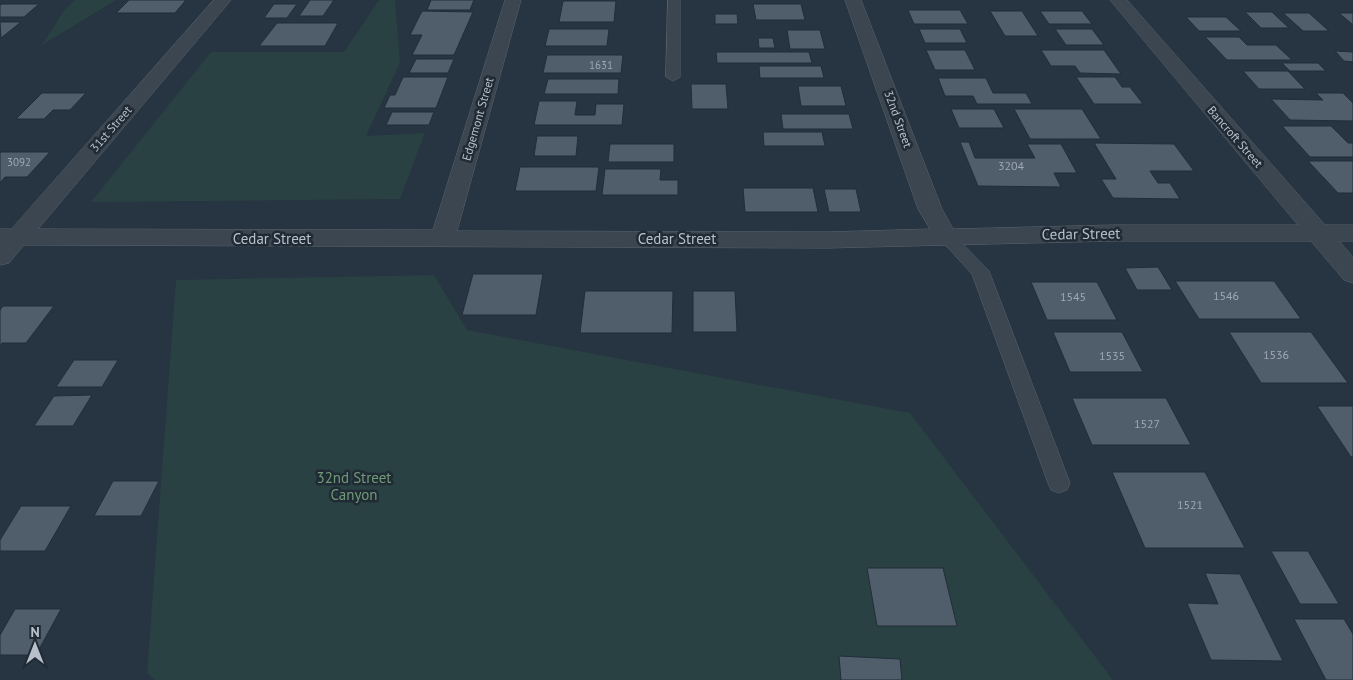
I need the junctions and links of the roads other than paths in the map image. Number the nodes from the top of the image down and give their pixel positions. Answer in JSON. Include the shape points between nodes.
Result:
{"nodes":[{"id":1,"x":223,"y":0,"type":"edge"},
{"id":2,"x":513,"y":0,"type":"edge"},
{"id":3,"x":674,"y":0,"type":"edge"},
{"id":4,"x":853,"y":0,"type":"edge"},
{"id":5,"x":1118,"y":0,"type":"edge"},
{"id":6,"x":673,"y":77,"type":"dead end"},
{"id":7,"x":1317,"y":233,"type":"junction"},
{"id":8,"x":1353,"y":233,"type":"edge"},
{"id":9,"x":9,"y":237,"type":"edge"},
{"id":10,"x":946,"y":237,"type":"junction"},
{"id":11,"x":443,"y":238,"type":"junction"},
{"id":12,"x":0,"y":257,"type":"edge"},
{"id":13,"x":1353,"y":274,"type":"edge"},
{"id":14,"x":1059,"y":483,"type":"dead end"}],
"edges":[{"from":1,"to":9,"type":"street","name":"31st Street"},
{"from":2,"to":11,"type":"street","name":"Edgemont Street"},
{"from":3,"to":6,"type":"lane"},
{"from":4,"to":10,"type":"street","name":"32nd Street","via":[[930,209]]},
{"from":5,"to":7,"type":"street","name":"Bancroft Street"},
{"from":7,"to":8,"type":"street","name":"Cedar Street"},
{"from":7,"to":10,"type":"street","name":"Cedar Street"},
{"from":7,"to":13,"type":"street","name":"Bancroft Street"},
{"from":9,"to":11,"type":"street","name":"Cedar Street"},
{"from":9,"to":12,"type":"street","name":"31st Street"},
{"from":10,"to":11,"type":"street","name":"Cedar Street","via":[[827,240]]},
{"from":10,"to":14,"type":"lane","via":[[980,271]]}]}
